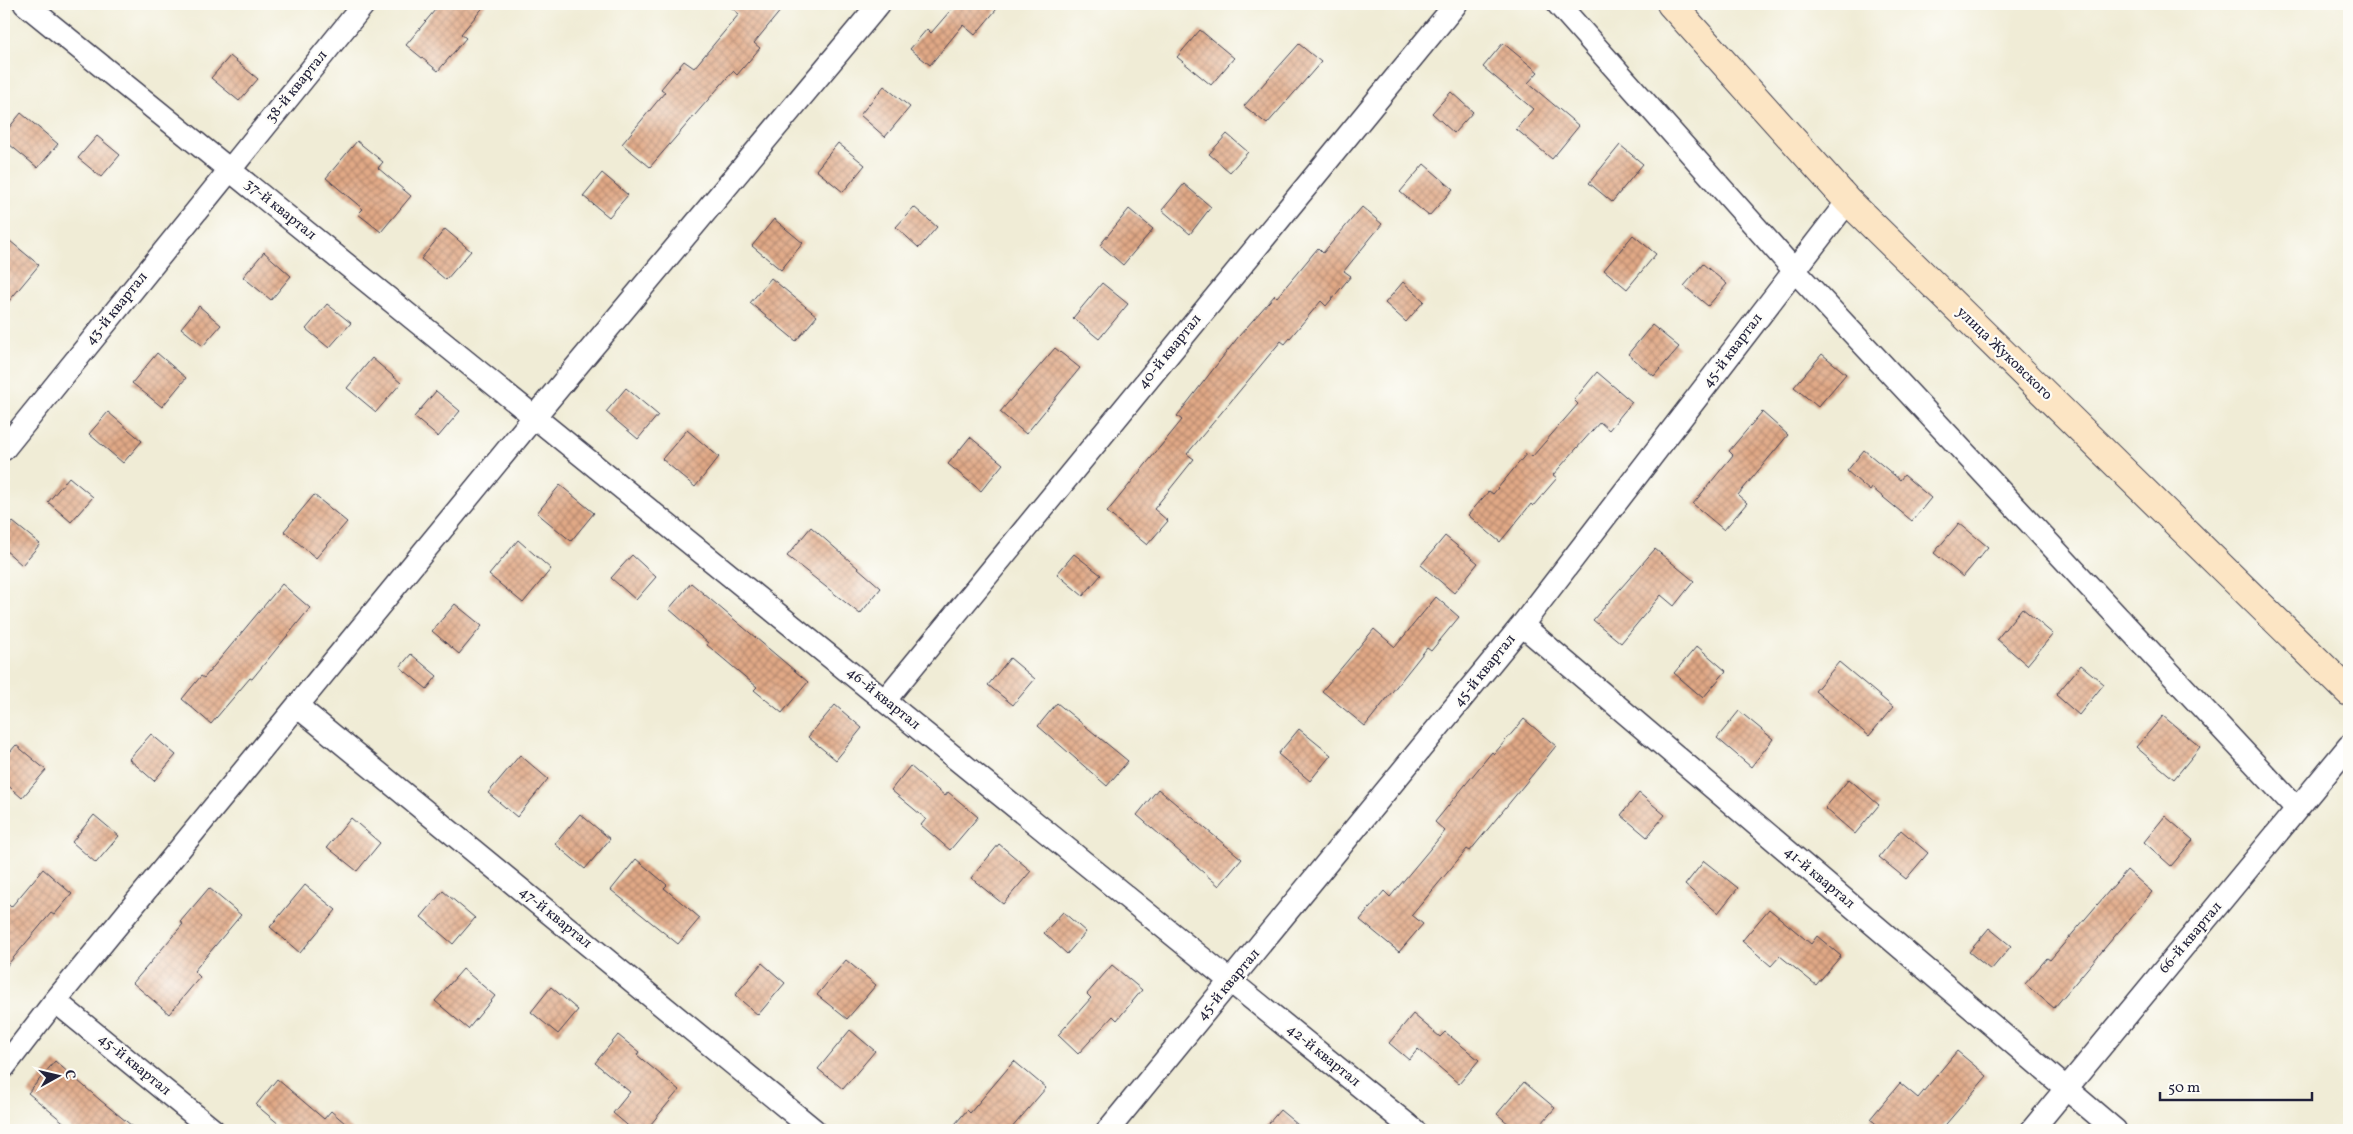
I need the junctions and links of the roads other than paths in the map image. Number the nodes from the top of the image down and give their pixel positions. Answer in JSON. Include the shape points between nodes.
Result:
{"nodes":[{"id":1,"x":25,"y":4,"type":"edge"},
{"id":2,"x":364,"y":4,"type":"edge"},
{"id":3,"x":879,"y":4,"type":"edge"},
{"id":4,"x":1456,"y":4,"type":"edge"},
{"id":5,"x":1558,"y":4,"type":"edge"},
{"id":6,"x":1671,"y":4,"type":"edge"},
{"id":7,"x":230,"y":169,"type":"junction"},
{"id":8,"x":1848,"y":201,"type":"junction"},
{"id":9,"x":1794,"y":270,"type":"junction"},
{"id":10,"x":535,"y":416,"type":"junction"},
{"id":11,"x":4,"y":449,"type":"edge"},
{"id":12,"x":1522,"y":626,"type":"junction"},
{"id":13,"x":2349,"y":692,"type":"edge"},
{"id":14,"x":885,"y":700,"type":"junction"},
{"id":15,"x":297,"y":706,"type":"junction"},
{"id":16,"x":2349,"y":746,"type":"edge"},
{"id":17,"x":2297,"y":809,"type":"junction"},
{"id":18,"x":1232,"y":982,"type":"junction"},
{"id":19,"x":55,"y":1001,"type":"junction"},
{"id":20,"x":4,"y":1067,"type":"edge"},
{"id":21,"x":2066,"y":1088,"type":"junction"},
{"id":22,"x":213,"y":1130,"type":"edge"},
{"id":23,"x":814,"y":1130,"type":"edge"},
{"id":24,"x":1108,"y":1130,"type":"edge"},
{"id":25,"x":1414,"y":1130,"type":"edge"},
{"id":26,"x":2032,"y":1130,"type":"edge"},
{"id":27,"x":2115,"y":1130,"type":"edge"}],
"edges":[{"from":1,"to":7,"type":"street","name":"37-й квартал"},
{"from":2,"to":7,"type":"street","name":"38-й квартал"},
{"from":3,"to":10,"type":"street"},
{"from":4,"to":14,"type":"street","name":"40-й квартал"},
{"from":5,"to":9,"type":"street"},
{"from":6,"to":8,"type":"street","name":"улица Жуковского"},
{"from":7,"to":10,"type":"street","name":"37-й квартал"},
{"from":7,"to":11,"type":"street","name":"43-й квартал"},
{"from":8,"to":9,"type":"street","name":"45-й квартал"},
{"from":8,"to":13,"type":"street","name":"улица Жуковского"},
{"from":9,"to":12,"type":"street","name":"45-й квартал"},
{"from":9,"to":17,"type":"street"},
{"from":10,"to":14,"type":"street","name":"46-й квартал"},
{"from":10,"to":15,"type":"street"},
{"from":12,"to":18,"type":"street","name":"45-й квартал"},
{"from":12,"to":21,"type":"street","name":"41-й квартал"},
{"from":14,"to":18,"type":"street","name":"46-й квартал"},
{"from":15,"to":19,"type":"street"},
{"from":15,"to":23,"type":"street","name":"47-й квартал"},
{"from":16,"to":17,"type":"street","name":"66-й квартал"},
{"from":17,"to":21,"type":"street","name":"66-й квартал"},
{"from":18,"to":24,"type":"street","name":"45-й квартал"},
{"from":18,"to":25,"type":"street","name":"42-й квартал"},
{"from":19,"to":20,"type":"street"},
{"from":19,"to":22,"type":"street","name":"45-й квартал"},
{"from":21,"to":26,"type":"street","name":"66-й квартал"},
{"from":21,"to":27,"type":"street","name":"41-й квартал"}]}
